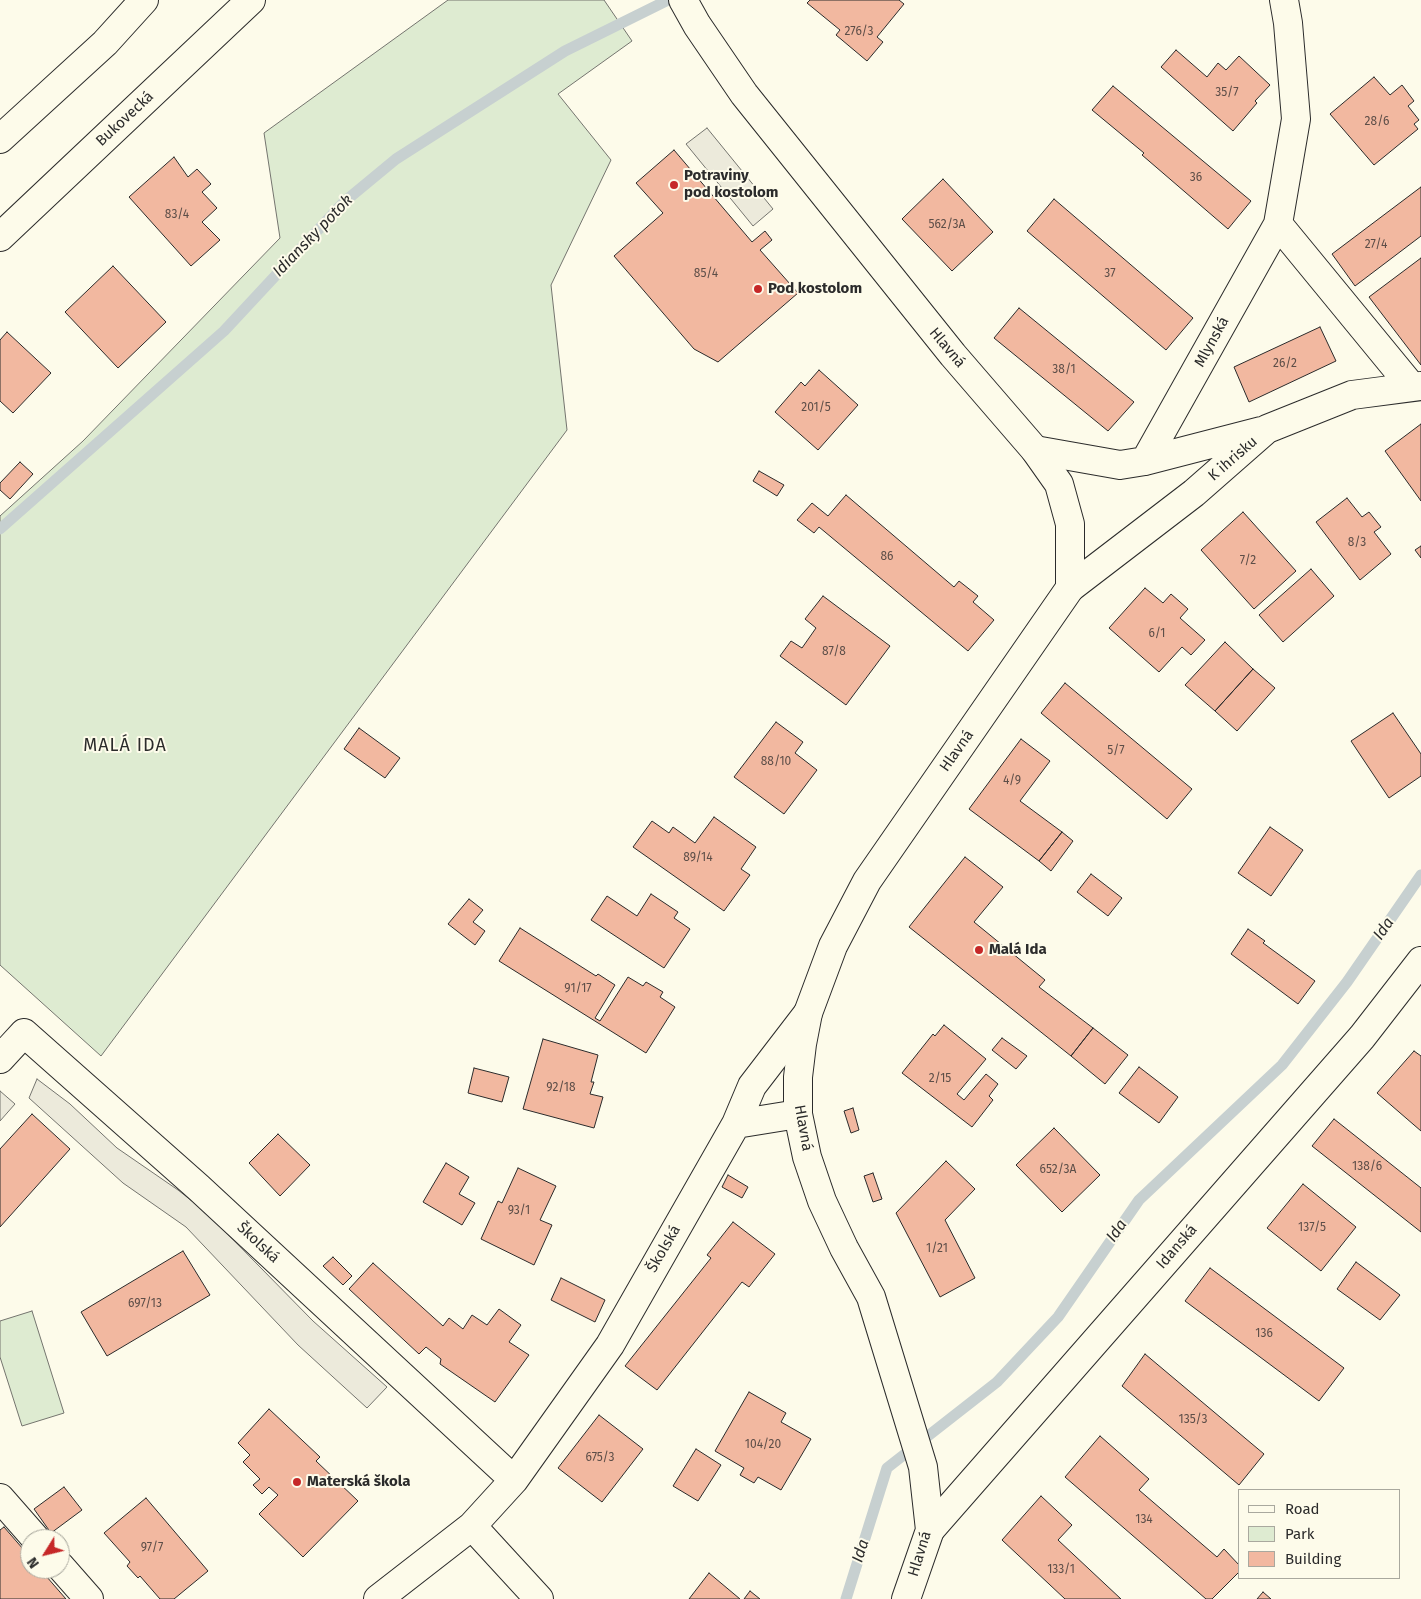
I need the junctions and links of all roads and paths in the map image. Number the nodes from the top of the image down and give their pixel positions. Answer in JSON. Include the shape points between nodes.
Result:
{"nodes":[{"id":1,"x":144,"y":0,"type":"edge"},
{"id":2,"x":251,"y":0,"type":"edge"},
{"id":3,"x":683,"y":0,"type":"edge"},
{"id":4,"x":1284,"y":0,"type":"edge"},
{"id":5,"x":0,"y":139,"type":"edge"},
{"id":6,"x":1278,"y":224,"type":"junction"},
{"id":7,"x":0,"y":237,"type":"edge"},
{"id":8,"x":1416,"y":386,"type":"edge"},
{"id":9,"x":1266,"y":429,"type":"junction"},
{"id":10,"x":1035,"y":450,"type":"junction"},
{"id":11,"x":1145,"y":460,"type":"junction"},
{"id":12,"x":1070,"y":588,"type":"junction"},
{"id":13,"x":1421,"y":961,"type":"edge"},
{"id":14,"x":808,"y":1013,"type":"junction"},
{"id":15,"x":0,"y":1059,"type":"edge"},
{"id":16,"x":798,"y":1114,"type":"junction"},
{"id":17,"x":736,"y":1124,"type":"junction"},
{"id":18,"x":514,"y":1480,"type":"junction"},
{"id":19,"x":0,"y":1498,"type":"edge"},
{"id":20,"x":472,"y":1526,"type":"junction"},
{"id":21,"x":27,"y":1529,"type":"edge"},
{"id":22,"x":930,"y":1530,"type":"junction"},
{"id":23,"x":70,"y":1577,"type":"edge"},
{"id":24,"x":89,"y":1599,"type":"edge"},
{"id":25,"x":378,"y":1599,"type":"edge"},
{"id":26,"x":539,"y":1599,"type":"edge"},
{"id":27,"x":906,"y":1599,"type":"edge"}],
"edges":[{"from":1,"to":5,"type":"street","via":[[105,43]]},
{"from":2,"to":7,"type":"street","name":"Bukovecká"},
{"from":3,"to":10,"type":"street","name":"Hlavná","via":[[744,94],[953,355]]},
{"from":4,"to":6,"type":"street","name":"Mlynská","via":[[1296,119]]},
{"from":6,"to":8,"type":"street"},
{"from":6,"to":11,"type":"street","name":"Mlynská"},
{"from":8,"to":9,"type":"street","name":"K ihrisku","via":[[1352,395]]},
{"from":9,"to":11,"type":"street"},
{"from":9,"to":12,"type":"street","name":"K ihrisku","via":[[1194,493]]},
{"from":10,"to":11,"type":"street","via":[[1120,465]]},
{"from":10,"to":12,"type":"street","name":"Hlavná","via":[[1059,484],[1070,524]]},
{"from":12,"to":14,"type":"street","name":"Hlavná","via":[[867,881],[833,946]]},
{"from":13,"to":22,"type":"street","name":"Idanská","via":[[1362,1037]]},
{"from":14,"to":16,"type":"street","name":"Hlavná","via":[[798,1077]]},
{"from":14,"to":17,"type":"street","name":"Školská","via":[[752,1086]]},
{"from":15,"to":18,"type":"street","name":"Školská","via":[[24,1034],[199,1188]]},
{"from":16,"to":17,"type":"street"},
{"from":16,"to":22,"type":"street","name":"Hlavná","via":[[807,1157],[822,1201],[871,1297],[923,1467]]},
{"from":17,"to":18,"type":"street","name":"Školská","via":[[610,1345]]},
{"from":18,"to":20,"type":"street","name":"Školská"},
{"from":19,"to":21,"type":"street"},
{"from":20,"to":25,"type":"street","name":"Školská"},
{"from":20,"to":26,"type":"street"},
{"from":22,"to":27,"type":"street","name":"Hlavná"},
{"from":23,"to":24,"type":"street"}]}
